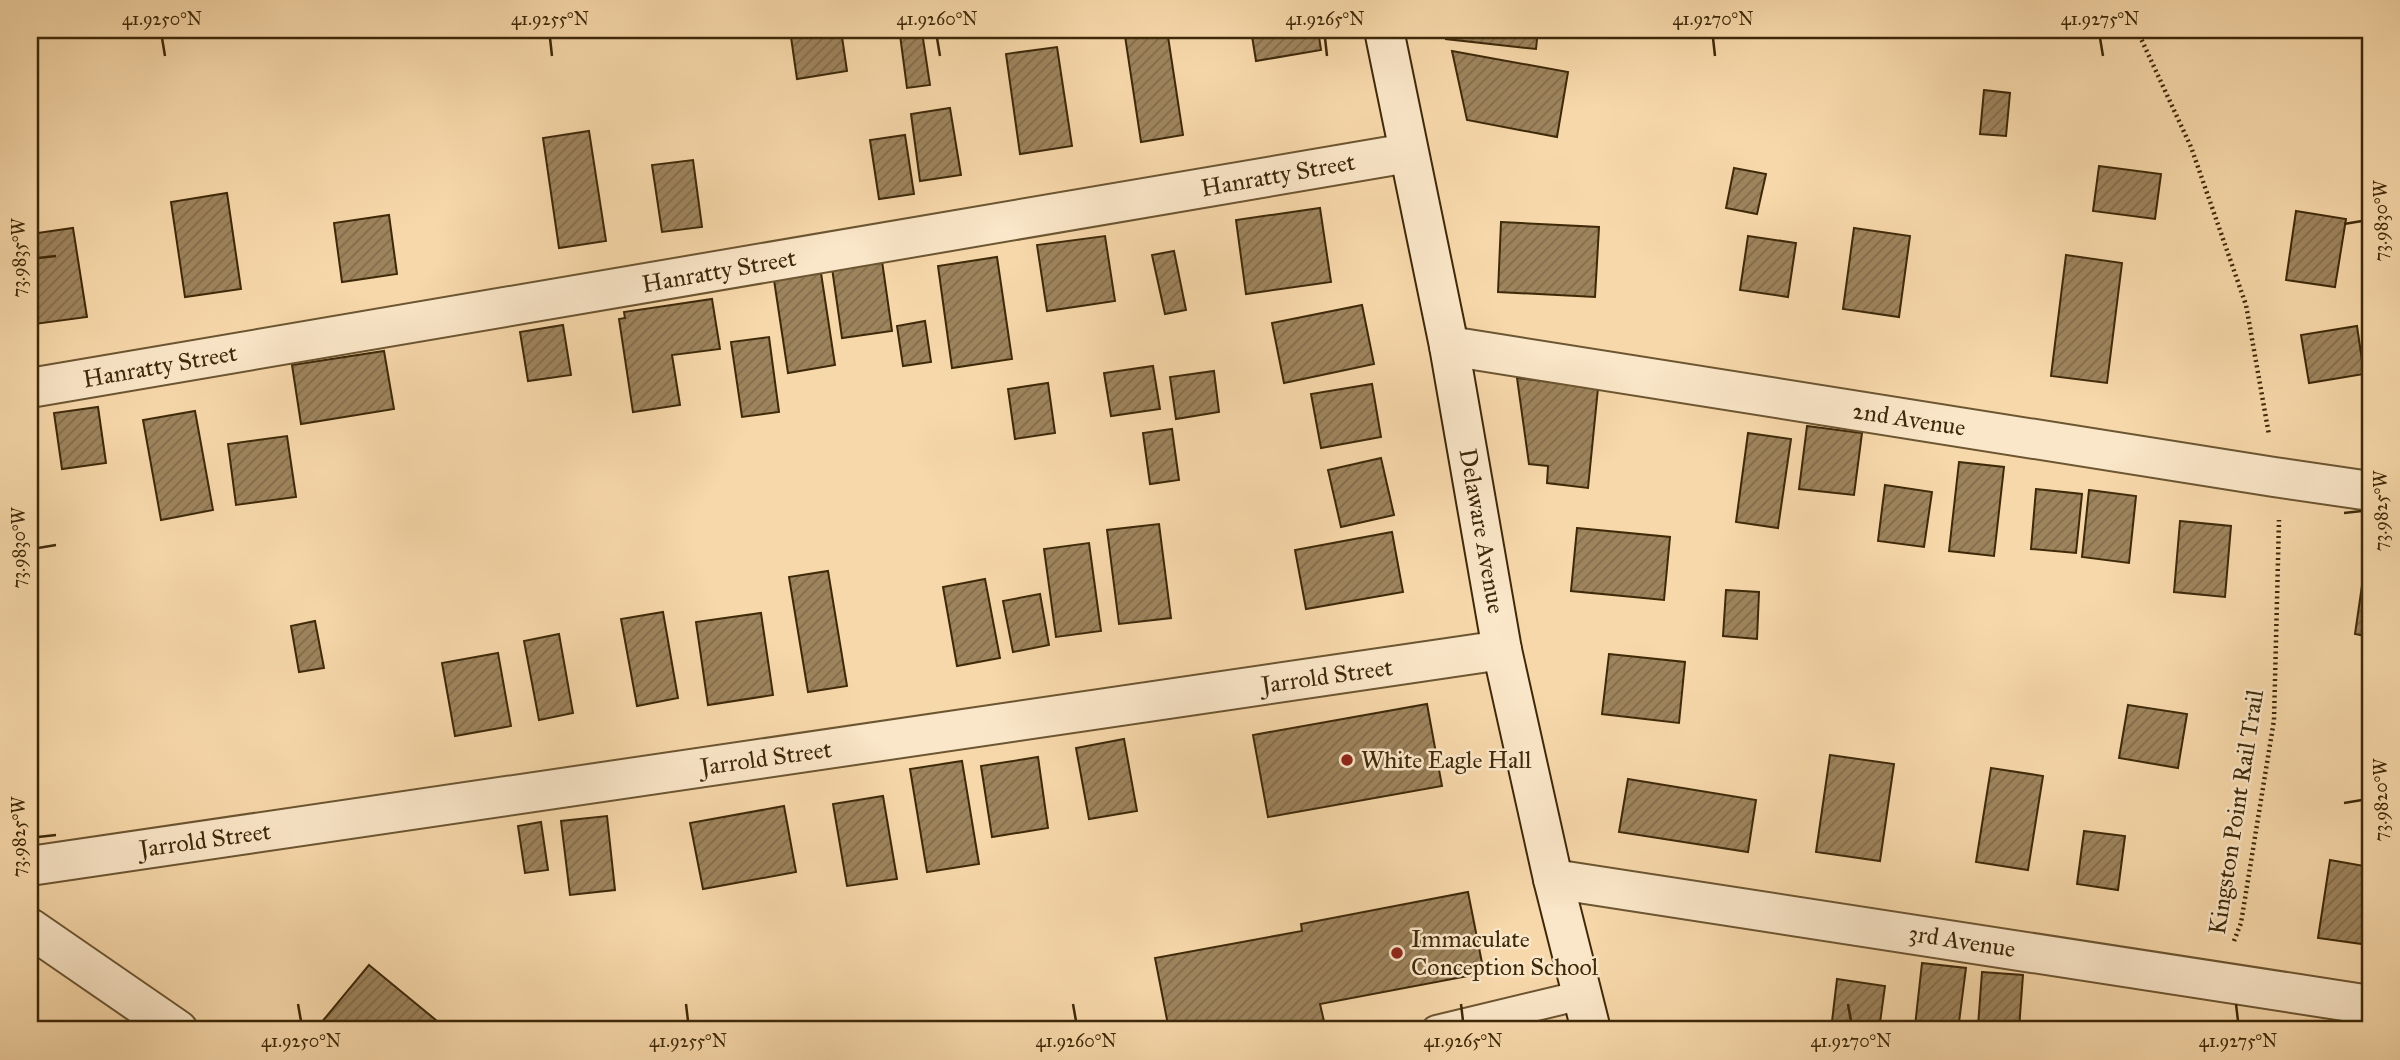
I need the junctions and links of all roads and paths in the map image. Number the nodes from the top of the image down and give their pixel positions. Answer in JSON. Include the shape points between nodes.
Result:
{"nodes":[{"id":1,"x":1384,"y":30,"type":"edge"},
{"id":2,"x":2137,"y":30,"type":"edge"},
{"id":3,"x":1408,"y":153,"type":"junction"},
{"id":4,"x":1449,"y":346,"type":"junction"},
{"id":5,"x":30,"y":388,"type":"edge"},
{"id":6,"x":2274,"y":477,"type":"junction"},
{"id":7,"x":2370,"y":491,"type":"edge"},
{"id":8,"x":1502,"y":650,"type":"junction"},
{"id":9,"x":30,"y":866,"type":"edge"},
{"id":10,"x":1553,"y":879,"type":"junction"},
{"id":11,"x":30,"y":928,"type":"edge"},
{"id":12,"x":2221,"y":981,"type":"junction"},
{"id":13,"x":2370,"y":1005,"type":"edge"},
{"id":14,"x":1586,"y":1013,"type":"edge"},
{"id":15,"x":178,"y":1030,"type":"edge"},
{"id":16,"x":1436,"y":1030,"type":"edge"}],
"edges":[{"from":1,"to":3,"type":"street","name":"Delaware Avenue"},
{"from":2,"to":6,"type":"path","name":"Kingston Point Rail Trail","via":[[2191,147],[2246,305]]},
{"from":3,"to":4,"type":"street","name":"Delaware Avenue"},
{"from":3,"to":5,"type":"street","name":"Hanratty Street"},
{"from":4,"to":6,"type":"street","name":"2nd Avenue"},
{"from":4,"to":8,"type":"street","name":"Delaware Avenue"},
{"from":6,"to":7,"type":"street","name":"2nd Avenue"},
{"from":6,"to":12,"type":"path","name":"Kingston Point Rail Trail","via":[[2280,523],[2274,720],[2241,923]]},
{"from":8,"to":9,"type":"street","name":"Jarrold Street"},
{"from":8,"to":10,"type":"street","name":"Delaware Avenue"},
{"from":10,"to":12,"type":"street","name":"3rd Avenue"},
{"from":10,"to":14,"type":"street","name":"Delaware Avenue"},
{"from":11,"to":15,"type":"street"},
{"from":12,"to":13,"type":"street","name":"3rd Avenue"},
{"from":14,"to":16,"type":"lane"}]}
